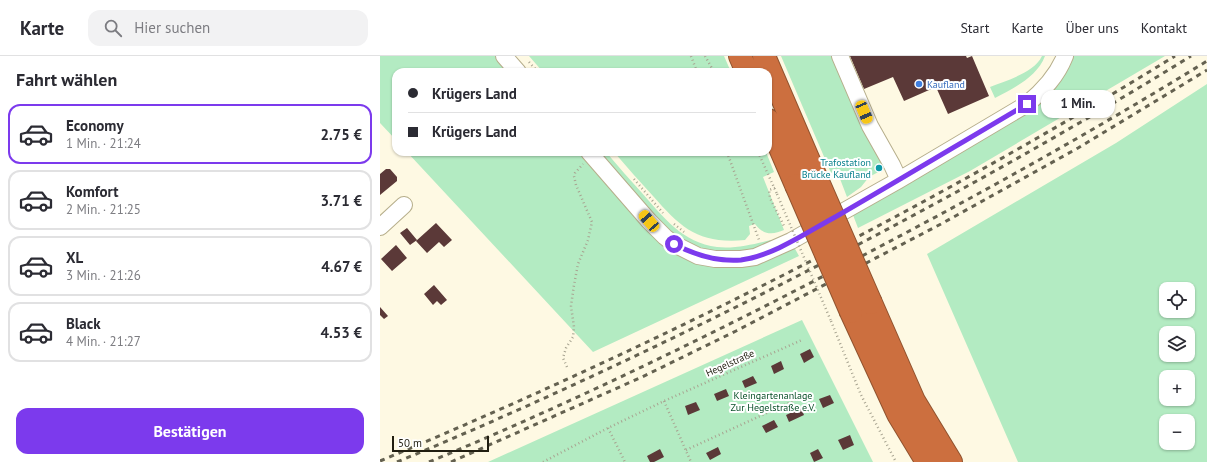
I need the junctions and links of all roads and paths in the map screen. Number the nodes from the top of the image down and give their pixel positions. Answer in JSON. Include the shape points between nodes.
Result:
{"nodes":[{"id":1,"x":504,"y":56,"type":"edge"},
{"id":2,"x":691,"y":56,"type":"edge"},
{"id":3,"x":705,"y":56,"type":"edge"},
{"id":4,"x":740,"y":56,"type":"edge"},
{"id":5,"x":764,"y":56,"type":"edge"},
{"id":6,"x":840,"y":56,"type":"edge"},
{"id":7,"x":1065,"y":56,"type":"edge"},
{"id":8,"x":524,"y":67,"type":"edge"},
{"id":9,"x":696,"y":68,"type":"edge"},
{"id":10,"x":712,"y":68,"type":"edge"},
{"id":11,"x":745,"y":68,"type":"edge"},
{"id":12,"x":769,"y":68,"type":"edge"},
{"id":13,"x":772,"y":75,"type":"edge"},
{"id":14,"x":772,"y":135,"type":"edge"},
{"id":15,"x":588,"y":156,"type":"edge"},
{"id":16,"x":593,"y":156,"type":"edge"},
{"id":17,"x":728,"y":156,"type":"edge"},
{"id":18,"x":760,"y":156,"type":"edge"},
{"id":19,"x":630,"y":175,"type":"dead end"},
{"id":20,"x":899,"y":180,"type":"junction"},
{"id":21,"x":774,"y":188,"type":"junction"},
{"id":22,"x":787,"y":190,"type":"junction"},
{"id":23,"x":404,"y":205,"type":"dead end"},
{"id":24,"x":665,"y":216,"type":"dead end"},
{"id":25,"x":670,"y":221,"type":"dead end"},
{"id":26,"x":380,"y":227,"type":"edge"},
{"id":27,"x":785,"y":228,"type":"dead end"},
{"id":28,"x":689,"y":236,"type":"dead end"},
{"id":29,"x":753,"y":242,"type":"dead end"},
{"id":30,"x":841,"y":316,"type":"junction"},
{"id":31,"x":802,"y":340,"type":"dead end"},
{"id":32,"x":567,"y":367,"type":"dead end"},
{"id":33,"x":806,"y":395,"type":"dead end"},
{"id":34,"x":664,"y":401,"type":"junction"},
{"id":35,"x":608,"y":428,"type":"junction"},
{"id":36,"x":686,"y":450,"type":"junction"},
{"id":37,"x":543,"y":462,"type":"edge"},
{"id":38,"x":625,"y":462,"type":"edge"},
{"id":39,"x":691,"y":462,"type":"edge"},
{"id":40,"x":896,"y":462,"type":"edge"},
{"id":41,"x":928,"y":462,"type":"edge"},
{"id":42,"x":951,"y":462,"type":"edge"}],
"edges":[{"from":1,"to":8,"type":"street"},
{"from":2,"to":9,"type":"path"},
{"from":3,"to":10,"type":"path"},
{"from":4,"to":11,"type":"highway"},
{"from":5,"to":12,"type":"highway","bridge":true},
{"from":6,"to":20,"type":"street","via":[[870,126]]},
{"from":7,"to":20,"type":"street","via":[[1052,81],[1027,104]]},
{"from":13,"to":42,"type":"highway","bridge":true,"via":[[914,401]]},
{"from":14,"to":22,"type":"highway"},
{"from":15,"to":32,"type":"path","via":[[574,176],[592,222],[574,285],[571,306],[573,338],[563,358]]},
{"from":16,"to":20,"type":"street","via":[[665,237],[698,256],[715,259],[755,257],[791,241]]},
{"from":17,"to":29,"type":"path","via":[[759,240]]},
{"from":18,"to":21,"type":"path"},
{"from":19,"to":24,"type":"path"},
{"from":21,"to":22,"type":"path"},
{"from":21,"to":27,"type":"path","via":[[769,190],[770,198]]},
{"from":22,"to":30,"type":"highway","bridge":true},
{"from":22,"to":30,"type":"path","bridge":true},
{"from":23,"to":26,"type":"street"},
{"from":25,"to":28,"type":"path"},
{"from":30,"to":40,"type":"path","via":[[861,395]]},
{"from":30,"to":41,"type":"highway"},
{"from":31,"to":34,"type":"path","name":"Hegelstraße"},
{"from":33,"to":36,"type":"path"},
{"from":34,"to":35,"type":"path","name":"Hegelstraße"},
{"from":34,"to":36,"type":"path"},
{"from":35,"to":37,"type":"path","name":"Hegelstraße"},
{"from":35,"to":38,"type":"path"},
{"from":36,"to":39,"type":"path"}]}
